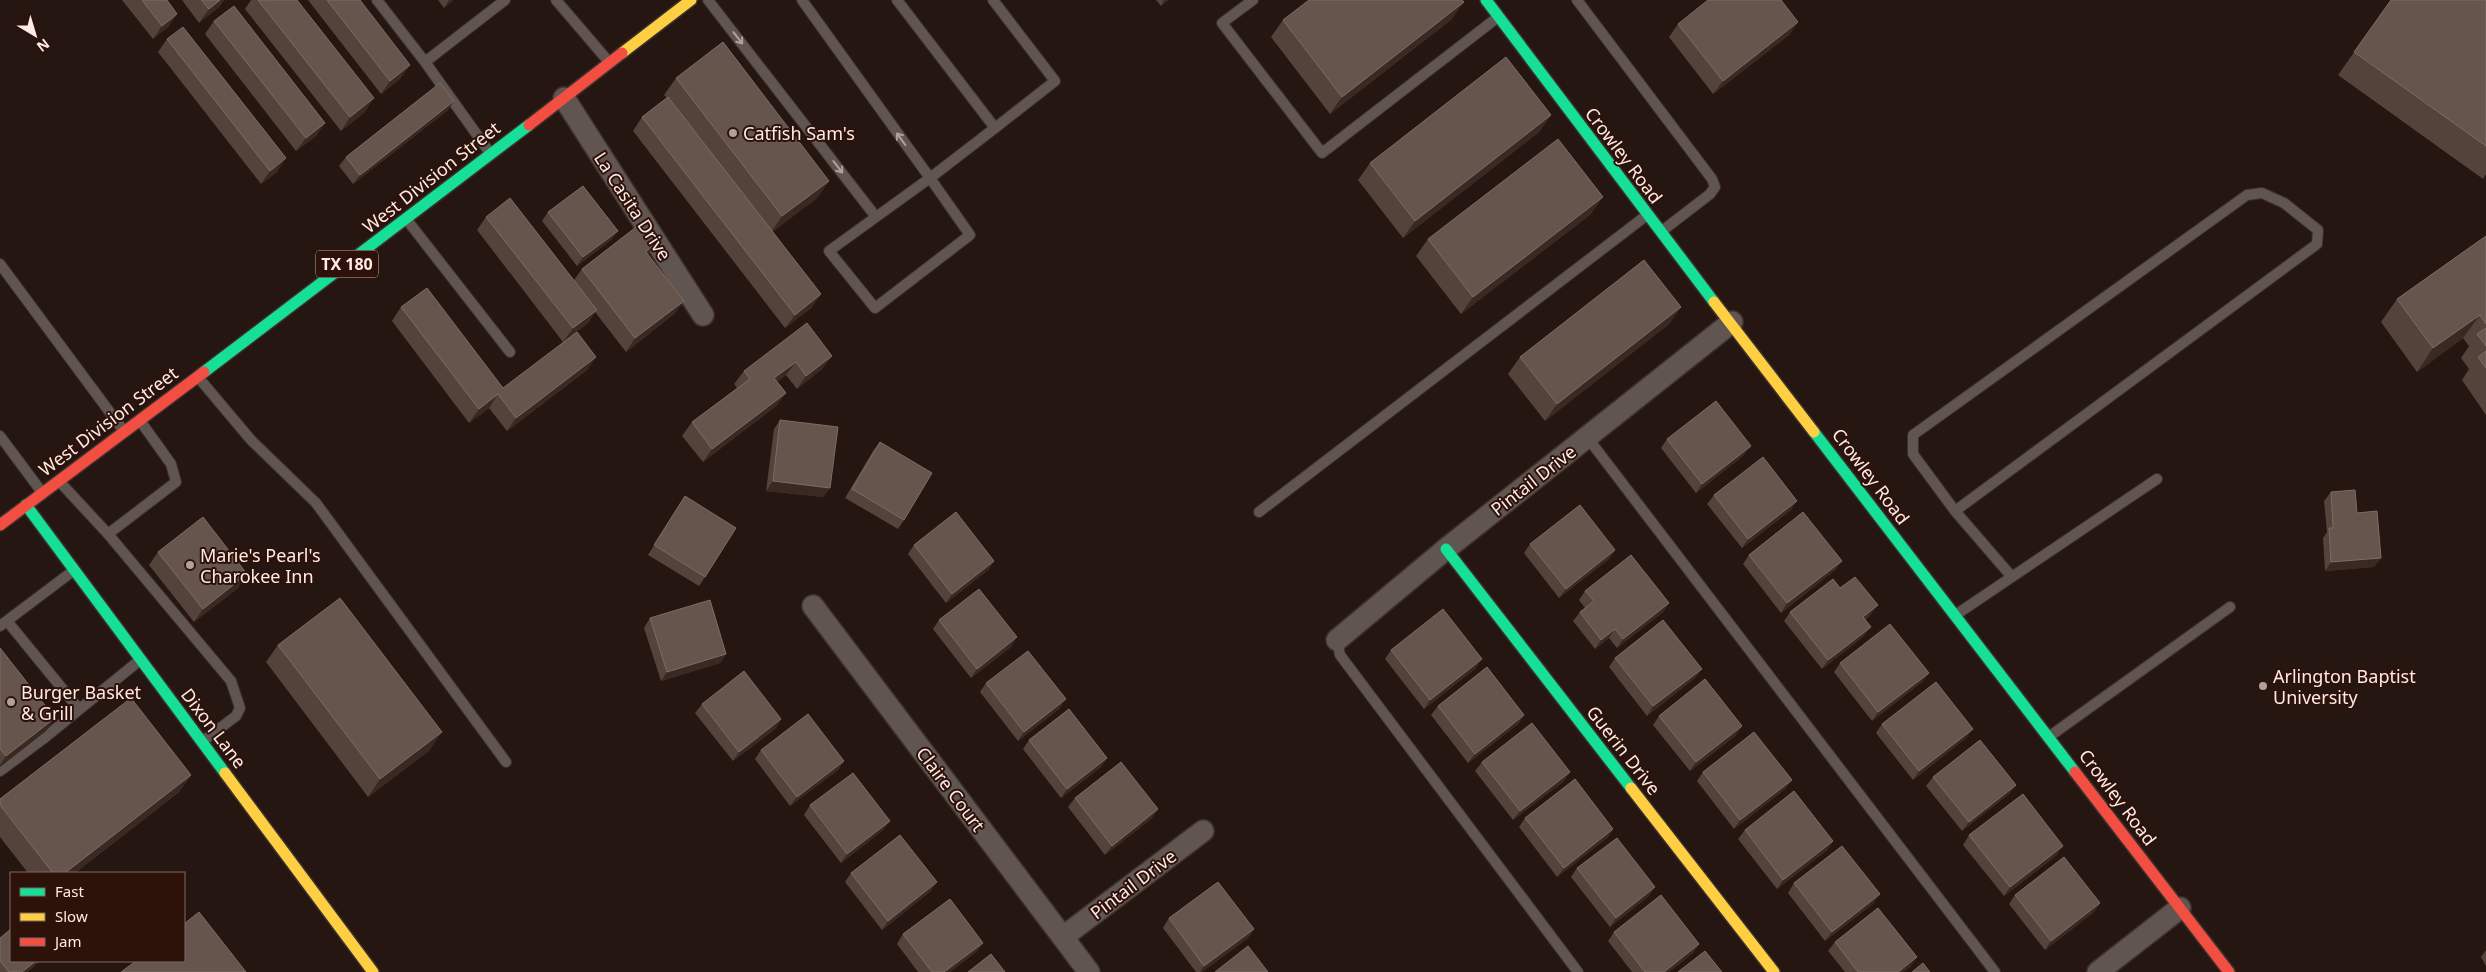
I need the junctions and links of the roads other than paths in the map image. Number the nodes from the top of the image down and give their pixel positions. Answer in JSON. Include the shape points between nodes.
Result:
{"nodes":[{"id":1,"x":377,"y":0,"type":"edge"},
{"id":2,"x":505,"y":0,"type":"edge"},
{"id":3,"x":556,"y":0,"type":"edge"},
{"id":4,"x":708,"y":0,"type":"edge"},
{"id":5,"x":802,"y":0,"type":"edge"},
{"id":6,"x":896,"y":0,"type":"edge"},
{"id":7,"x":993,"y":0,"type":"edge"},
{"id":8,"x":1253,"y":0,"type":"edge"},
{"id":9,"x":1486,"y":0,"type":"edge"},
{"id":10,"x":1578,"y":0,"type":"edge"},
{"id":11,"x":687,"y":1,"type":"edge"},
{"id":12,"x":1499,"y":17,"type":"junction"},
{"id":13,"x":425,"y":62,"type":"junction"},
{"id":14,"x":610,"y":62,"type":"junction"},
{"id":15,"x":564,"y":98,"type":"junction"},
{"id":16,"x":995,"y":128,"type":"junction"},
{"id":17,"x":490,"y":154,"type":"junction"},
{"id":18,"x":930,"y":178,"type":"junction"},
{"id":19,"x":1647,"y":214,"type":"junction"},
{"id":20,"x":876,"y":217,"type":"junction"},
{"id":21,"x":407,"y":219,"type":"junction"},
{"id":22,"x":1661,"y":232,"type":"junction"},
{"id":23,"x":0,"y":264,"type":"edge"},
{"id":24,"x":703,"y":314,"type":"dead end"},
{"id":25,"x":1732,"y":322,"type":"junction"},
{"id":26,"x":510,"y":352,"type":"dead end"},
{"id":27,"x":197,"y":376,"type":"junction"},
{"id":28,"x":139,"y":419,"type":"junction"},
{"id":29,"x":124,"y":431,"type":"junction"},
{"id":30,"x":0,"y":436,"type":"edge"},
{"id":31,"x":1587,"y":437,"type":"junction"},
{"id":32,"x":2157,"y":480,"type":"dead end"},
{"id":33,"x":59,"y":481,"type":"junction"},
{"id":34,"x":42,"y":493,"type":"junction"},
{"id":35,"x":26,"y":505,"type":"junction"},
{"id":36,"x":1955,"y":511,"type":"junction"},
{"id":37,"x":1259,"y":512,"type":"dead end"},
{"id":38,"x":0,"y":525,"type":"edge"},
{"id":39,"x":108,"y":534,"type":"junction"},
{"id":40,"x":1446,"y":549,"type":"junction"},
{"id":41,"x":75,"y":570,"type":"junction"},
{"id":42,"x":2012,"y":577,"type":"junction"},
{"id":43,"x":813,"y":606,"type":"dead end"},
{"id":44,"x":2230,"y":608,"type":"dead end"},
{"id":45,"x":1956,"y":615,"type":"junction"},
{"id":46,"x":3,"y":624,"type":"edge"},
{"id":47,"x":1337,"y":640,"type":"joint"},
{"id":48,"x":140,"y":659,"type":"junction"},
{"id":49,"x":79,"y":709,"type":"junction"},
{"id":50,"x":2050,"y":737,"type":"junction"},
{"id":51,"x":202,"y":742,"type":"junction"},
{"id":52,"x":506,"y":762,"type":"dead end"},
{"id":53,"x":0,"y":771,"type":"edge"},
{"id":54,"x":1203,"y":831,"type":"dead end"},
{"id":55,"x":2180,"y":908,"type":"junction"},
{"id":56,"x":1063,"y":937,"type":"junction"},
{"id":57,"x":373,"y":972,"type":"edge"},
{"id":58,"x":1089,"y":972,"type":"edge"},
{"id":59,"x":1578,"y":972,"type":"edge"},
{"id":60,"x":1774,"y":972,"type":"edge"},
{"id":61,"x":1995,"y":972,"type":"edge"},
{"id":62,"x":2098,"y":972,"type":"edge"},
{"id":63,"x":2229,"y":972,"type":"edge"}],
"edges":[{"from":1,"to":13,"type":"lane"},
{"from":2,"to":13,"type":"lane"},
{"from":3,"to":14,"type":"lane"},
{"from":4,"to":20,"type":"lane","one_way":true},
{"from":18,"to":5,"type":"lane","one_way":true},
{"from":6,"to":16,"type":"lane"},
{"from":7,"to":16,"type":"lane","via":[[1056,81]]},
{"from":8,"to":12,"type":"lane","via":[[1222,23],[1322,152]]},
{"from":9,"to":12,"type":"street","name":"Crowley Road"},
{"from":10,"to":22,"type":"lane","via":[[1712,178],[1715,187],[1710,194]]},
{"from":11,"to":14,"type":"street","name":"West Division Street","number":"TX 180"},
{"from":12,"to":19,"type":"street","name":"Crowley Road"},
{"from":13,"to":17,"type":"lane"},
{"from":14,"to":15,"type":"street","name":"West Division Street","number":"TX 180"},
{"from":15,"to":17,"type":"street","name":"West Division Street","number":"TX 180"},
{"from":15,"to":24,"type":"street","name":"La Casita Drive"},
{"from":16,"to":18,"type":"lane"},
{"from":17,"to":21,"type":"street","name":"West Division Street","number":"TX 180"},
{"from":18,"to":20,"type":"lane"},
{"from":18,"to":20,"type":"lane","via":[[970,235],[875,308],[829,251]]},
{"from":19,"to":22,"type":"street","name":"Crowley Road"},
{"from":19,"to":37,"type":"lane"},
{"from":21,"to":26,"type":"lane"},
{"from":21,"to":27,"type":"street","name":"West Division Street","number":"TX 180"},
{"from":22,"to":25,"type":"street","name":"Crowley Road"},
{"from":23,"to":29,"type":"lane"},
{"from":25,"to":31,"type":"street","name":"Pintail Drive"},
{"from":25,"to":45,"type":"street","name":"Crowley Road"},
{"from":27,"to":28,"type":"street","name":"West Division Street","number":"TX 180"},
{"from":27,"to":52,"type":"lane","via":[[251,440],[316,503]]},
{"from":28,"to":29,"type":"street","name":"West Division Street","number":"TX 180"},
{"from":28,"to":39,"type":"lane","via":[[171,464],[176,482]]},
{"from":29,"to":33,"type":"street","name":"West Division Street","number":"TX 180"},
{"from":30,"to":34,"type":"lane"},
{"from":31,"to":40,"type":"street","name":"Pintail Drive"},
{"from":31,"to":61,"type":"lane"},
{"from":32,"to":42,"type":"lane"},
{"from":33,"to":34,"type":"street","name":"West Division Street","number":"TX 180"},
{"from":33,"to":39,"type":"lane"},
{"from":34,"to":35,"type":"street","name":"West Division Street","number":"TX 180"},
{"from":35,"to":38,"type":"street","name":"West Division Street","number":"TX 180"},
{"from":35,"to":41,"type":"street","name":"Dixon Lane"},
{"from":36,"to":36,"type":"lane","via":[[1913,454],[1913,435],[2247,195],[2262,193],[2284,203],[2318,230],[2317,244]]},
{"from":36,"to":42,"type":"lane"},
{"from":39,"to":51,"type":"lane","via":[[231,681],[240,708],[236,716]]},
{"from":40,"to":47,"type":"street","name":"Pintail Drive"},
{"from":40,"to":60,"type":"street","name":"Guerin Drive"},
{"from":41,"to":46,"type":"lane"},
{"from":41,"to":48,"type":"street","name":"Dixon Lane"},
{"from":42,"to":45,"type":"lane"},
{"from":43,"to":56,"type":"street","name":"Claire Court"},
{"from":44,"to":50,"type":"lane"},
{"from":45,"to":50,"type":"street","name":"Crowley Road"},
{"from":46,"to":49,"type":"lane"},
{"from":47,"to":59,"type":"lane","via":[[1340,655]]},
{"from":48,"to":49,"type":"lane"},
{"from":48,"to":51,"type":"street","name":"Dixon Lane"},
{"from":49,"to":53,"type":"lane"},
{"from":50,"to":55,"type":"street","name":"Crowley Road"},
{"from":51,"to":57,"type":"street","name":"Dixon Lane"},
{"from":54,"to":56,"type":"street","name":"Pintail Drive"},
{"from":55,"to":62,"type":"street"},
{"from":55,"to":63,"type":"street","name":"Crowley Road"},
{"from":56,"to":58,"type":"street","name":"Claire Court"}]}
